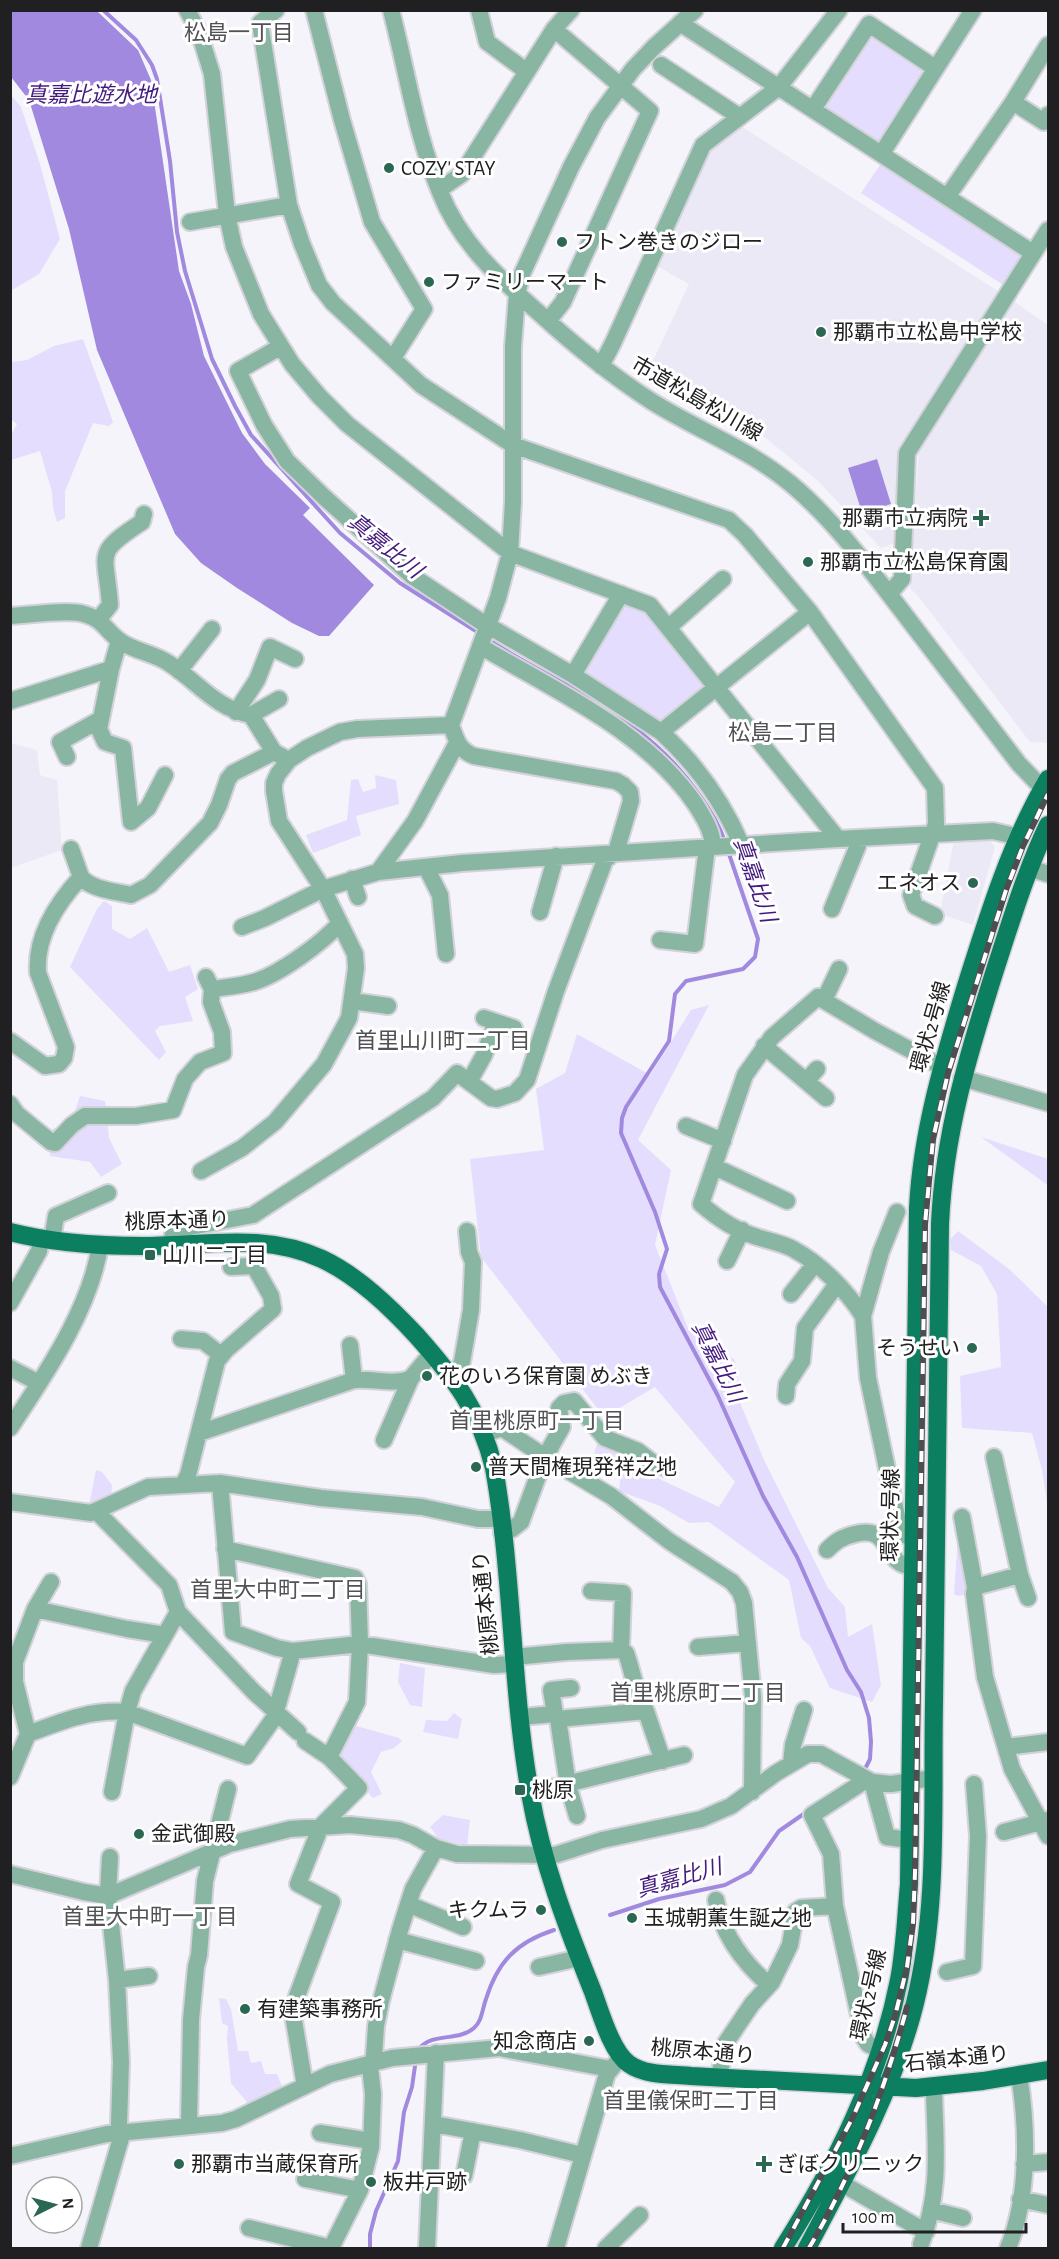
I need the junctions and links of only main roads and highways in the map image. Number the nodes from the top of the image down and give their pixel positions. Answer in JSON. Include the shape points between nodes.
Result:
{"nodes":[{"id":1,"x":1046,"y":787,"type":"edge"},
{"id":2,"x":1048,"y":825,"type":"edge"},
{"id":3,"x":10,"y":1232,"type":"edge"},
{"id":4,"x":1048,"y":2070,"type":"edge"},
{"id":5,"x":869,"y":2086,"type":"junction"},
{"id":6,"x":888,"y":2087,"type":"junction"},
{"id":7,"x":783,"y":2248,"type":"edge"},
{"id":8,"x":807,"y":2248,"type":"edge"}],
"edges":[{"from":1,"to":5,"type":"main road","name":"環状2号線","via":[[1019,837],[980,940],[927,1127],[919,1187],[909,1884],[895,1997]]},
{"from":2,"to":6,"type":"main road","name":"環状2号線","via":[[1029,868],[962,1078],[946,1150],[940,1211],[930,1894],[923,1965]]},
{"from":3,"to":5,"type":"main road","name":"桃原本通り","via":[[100,1245],[231,1241],[283,1246],[321,1258],[366,1288],[405,1323],[468,1401],[494,1468],[530,1793],[544,1856],[612,2039],[616,2063],[649,2072]]},
{"from":4,"to":6,"type":"main road","name":"石嶺本通り","via":[[933,2088]]},
{"from":5,"to":6,"type":"main road","name":"石嶺本通り"},
{"from":5,"to":7,"type":"main road","name":"環状2号線","via":[[826,2174]]},
{"from":6,"to":8,"type":"main road","name":"環状2号線"}]}
